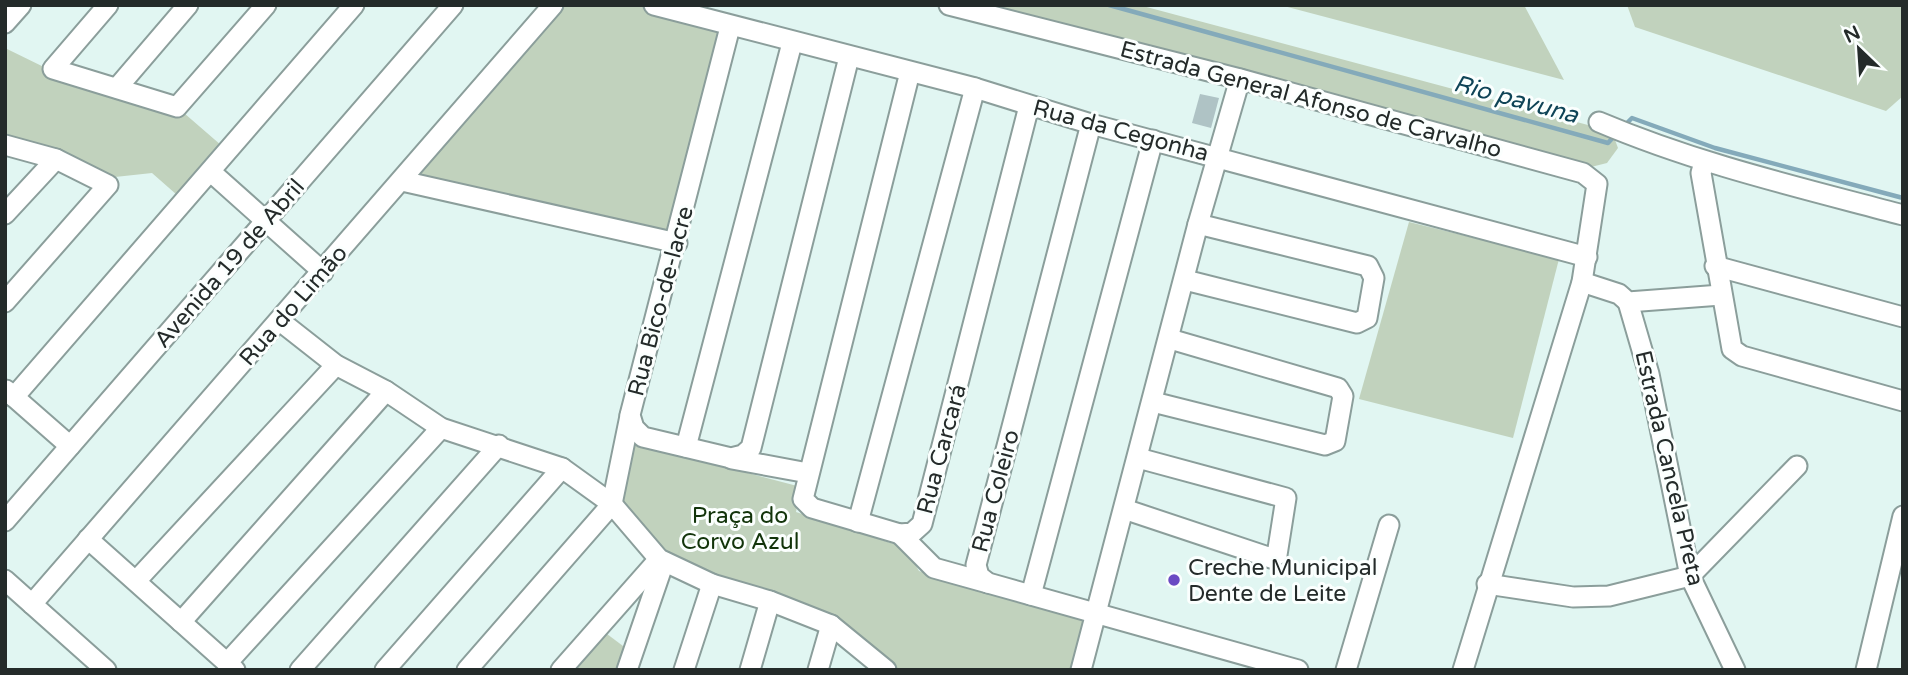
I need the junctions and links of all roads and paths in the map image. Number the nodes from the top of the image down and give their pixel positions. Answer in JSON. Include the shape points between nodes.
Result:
{"nodes":[{"id":1,"x":20,"y":5,"type":"edge"},
{"id":2,"x":108,"y":5,"type":"edge"},
{"id":3,"x":188,"y":5,"type":"edge"},
{"id":4,"x":266,"y":5,"type":"edge"},
{"id":5,"x":354,"y":5,"type":"edge"},
{"id":6,"x":453,"y":5,"type":"edge"},
{"id":7,"x":554,"y":5,"type":"edge"},
{"id":8,"x":654,"y":5,"type":"edge"},
{"id":9,"x":949,"y":5,"type":"edge"},
{"id":10,"x":5,"y":23,"type":"edge"},
{"id":11,"x":730,"y":27,"type":"junction"},
{"id":12,"x":792,"y":43,"type":"junction"},
{"id":13,"x":849,"y":57,"type":"junction"},
{"id":14,"x":911,"y":72,"type":"junction"},
{"id":15,"x":1240,"y":79,"type":"junction"},
{"id":16,"x":117,"y":88,"type":"junction"},
{"id":17,"x":975,"y":88,"type":"junction"},
{"id":18,"x":1029,"y":106,"type":"junction"},
{"id":19,"x":1599,"y":122,"type":"dead end"},
{"id":20,"x":1091,"y":124,"type":"junction"},
{"id":21,"x":1153,"y":140,"type":"junction"},
{"id":22,"x":5,"y":145,"type":"edge"},
{"id":23,"x":1217,"y":156,"type":"junction"},
{"id":24,"x":56,"y":159,"type":"junction"},
{"id":25,"x":1704,"y":162,"type":"junction"},
{"id":26,"x":211,"y":172,"type":"junction"},
{"id":27,"x":402,"y":181,"type":"junction"},
{"id":28,"x":5,"y":214,"type":"edge"},
{"id":29,"x":1903,"y":215,"type":"edge"},
{"id":30,"x":266,"y":221,"type":"junction"},
{"id":31,"x":1198,"y":223,"type":"junction"},
{"id":32,"x":677,"y":243,"type":"junction"},
{"id":33,"x":1587,"y":257,"type":"junction"},
{"id":34,"x":1715,"y":266,"type":"junction"},
{"id":35,"x":323,"y":272,"type":"junction"},
{"id":36,"x":1185,"y":280,"type":"junction"},
{"id":37,"x":1582,"y":282,"type":"junction"},
{"id":38,"x":1721,"y":295,"type":"junction"},
{"id":39,"x":5,"y":302,"type":"edge"},
{"id":40,"x":1628,"y":302,"type":"junction"},
{"id":41,"x":1903,"y":317,"type":"edge"},
{"id":42,"x":280,"y":321,"type":"junction"},
{"id":43,"x":1170,"y":339,"type":"junction"},
{"id":44,"x":336,"y":365,"type":"junction"},
{"id":45,"x":386,"y":391,"type":"junction"},
{"id":46,"x":10,"y":394,"type":"edge"},
{"id":47,"x":1903,"y":401,"type":"edge"},
{"id":48,"x":1153,"y":402,"type":"junction"},
{"id":49,"x":630,"y":415,"type":"junction"},
{"id":50,"x":442,"y":428,"type":"junction"},
{"id":51,"x":499,"y":445,"type":"junction"},
{"id":52,"x":70,"y":446,"type":"junction"},
{"id":53,"x":686,"y":447,"type":"junction"},
{"id":54,"x":731,"y":458,"type":"junction"},
{"id":55,"x":1138,"y":458,"type":"junction"},
{"id":56,"x":1797,"y":466,"type":"dead end"},
{"id":57,"x":562,"y":468,"type":"junction"},
{"id":58,"x":808,"y":473,"type":"junction"},
{"id":59,"x":612,"y":504,"type":"junction"},
{"id":60,"x":1124,"y":509,"type":"junction"},
{"id":61,"x":1903,"y":516,"type":"edge"},
{"id":62,"x":5,"y":521,"type":"edge"},
{"id":63,"x":858,"y":522,"type":"junction"},
{"id":64,"x":1389,"y":525,"type":"dead end"},
{"id":65,"x":900,"y":534,"type":"junction"},
{"id":66,"x":88,"y":539,"type":"junction"},
{"id":67,"x":661,"y":560,"type":"junction"},
{"id":68,"x":1690,"y":576,"type":"junction"},
{"id":69,"x":5,"y":580,"type":"edge"},
{"id":70,"x":136,"y":581,"type":"junction"},
{"id":71,"x":988,"y":583,"type":"junction"},
{"id":72,"x":712,"y":584,"type":"junction"},
{"id":73,"x":1487,"y":584,"type":"junction"},
{"id":74,"x":1031,"y":595,"type":"junction"},
{"id":75,"x":770,"y":601,"type":"junction"},
{"id":76,"x":32,"y":604,"type":"junction"},
{"id":77,"x":1095,"y":613,"type":"junction"},
{"id":78,"x":181,"y":622,"type":"junction"},
{"id":79,"x":831,"y":625,"type":"junction"},
{"id":80,"x":231,"y":666,"type":"edge"},
{"id":81,"x":884,"y":669,"type":"edge"},
{"id":82,"x":107,"y":670,"type":"edge"},
{"id":83,"x":300,"y":670,"type":"edge"},
{"id":84,"x":385,"y":670,"type":"edge"},
{"id":85,"x":467,"y":670,"type":"edge"},
{"id":86,"x":561,"y":670,"type":"edge"},
{"id":87,"x":627,"y":670,"type":"edge"},
{"id":88,"x":684,"y":670,"type":"edge"},
{"id":89,"x":750,"y":670,"type":"edge"},
{"id":90,"x":818,"y":670,"type":"edge"},
{"id":91,"x":1081,"y":670,"type":"edge"},
{"id":92,"x":1298,"y":670,"type":"edge"},
{"id":93,"x":1346,"y":670,"type":"edge"},
{"id":94,"x":1463,"y":670,"type":"edge"},
{"id":95,"x":1735,"y":670,"type":"edge"},
{"id":96,"x":1866,"y":670,"type":"edge"}],
"edges":[{"from":1,"to":10,"type":"street"},
{"from":2,"to":16,"type":"street","via":[[53,69]]},
{"from":3,"to":16,"type":"street"},
{"from":4,"to":16,"type":"street","via":[[177,107]]},
{"from":5,"to":26,"type":"street"},
{"from":6,"to":30,"type":"street","name":"Avenida 19 de Abril"},
{"from":7,"to":27,"type":"street","name":"Rua do Limão"},
{"from":8,"to":11,"type":"street","name":"Rua da Cegonha"},
{"from":9,"to":15,"type":"street","name":"Estrada General Afonso de Carvalho"},
{"from":11,"to":12,"type":"street","name":"Rua da Cegonha"},
{"from":11,"to":32,"type":"street","name":"Rua Bico-de-lacre"},
{"from":12,"to":13,"type":"street","name":"Rua da Cegonha"},
{"from":12,"to":53,"type":"street"},
{"from":13,"to":14,"type":"street","name":"Rua da Cegonha"},
{"from":13,"to":54,"type":"street","via":[[751,448]]},
{"from":14,"to":17,"type":"street","name":"Rua da Cegonha"},
{"from":14,"to":58,"type":"street","name":"Rua Carcará"},
{"from":15,"to":23,"type":"street"},
{"from":15,"to":33,"type":"street","name":"Estrada General Afonso de Carvalho","via":[[1583,173],[1597,184]]},
{"from":17,"to":18,"type":"street","name":"Rua da Cegonha"},
{"from":17,"to":63,"type":"street"},
{"from":18,"to":20,"type":"street","name":"Rua da Cegonha"},
{"from":18,"to":65,"type":"street","name":"Rua Carcará","via":[[922,524],[912,533]]},
{"from":19,"to":25,"type":"street"},
{"from":20,"to":21,"type":"street","name":"Rua da Cegonha"},
{"from":20,"to":71,"type":"street","name":"Rua Coleiro","via":[[976,565],[979,576]]},
{"from":21,"to":23,"type":"street","name":"Rua da Cegonha"},
{"from":21,"to":74,"type":"street"},
{"from":22,"to":24,"type":"street"},
{"from":23,"to":31,"type":"street"},
{"from":23,"to":33,"type":"street","name":"Rua da Cegonha"},
{"from":24,"to":28,"type":"street"},
{"from":24,"to":39,"type":"street","via":[[108,185]]},
{"from":25,"to":29,"type":"street"},
{"from":25,"to":34,"type":"street","via":[[1701,173]]},
{"from":26,"to":30,"type":"street"},
{"from":26,"to":46,"type":"street"},
{"from":27,"to":32,"type":"street"},
{"from":27,"to":35,"type":"street","name":"Rua do Limão"},
{"from":30,"to":35,"type":"street"},
{"from":30,"to":52,"type":"street","name":"Avenida 19 de Abril"},
{"from":31,"to":36,"type":"street"},
{"from":31,"to":36,"type":"street","via":[[1368,266],[1374,278],[1367,318],[1357,323]]},
{"from":32,"to":49,"type":"street","name":"Rua Bico-de-lacre"},
{"from":33,"to":37,"type":"street"},
{"from":34,"to":38,"type":"street"},
{"from":34,"to":41,"type":"street"},
{"from":35,"to":42,"type":"street","name":"Rua do Limão"},
{"from":36,"to":43,"type":"street"},
{"from":37,"to":40,"type":"street","via":[[1619,294]]},
{"from":37,"to":73,"type":"street"},
{"from":38,"to":40,"type":"street"},
{"from":38,"to":47,"type":"street","via":[[1729,344],[1741,356]]},
{"from":40,"to":68,"type":"street","name":"Estrada Cancela Preta","via":[[1649,374]]},
{"from":42,"to":44,"type":"street"},
{"from":42,"to":66,"type":"street","name":"Rua do Limão"},
{"from":43,"to":48,"type":"street"},
{"from":43,"to":48,"type":"street","via":[[1338,388],[1343,396],[1335,440],[1325,445]]},
{"from":44,"to":45,"type":"street"},
{"from":44,"to":70,"type":"street"},
{"from":45,"to":50,"type":"street"},
{"from":45,"to":78,"type":"street"},
{"from":46,"to":52,"type":"street"},
{"from":48,"to":55,"type":"street"},
{"from":49,"to":53,"type":"street","name":"Rua Bico-de-lacre","via":[[643,437]]},
{"from":49,"to":59,"type":"street"},
{"from":50,"to":51,"type":"street"},
{"from":50,"to":80,"type":"street"},
{"from":51,"to":57,"type":"street"},
{"from":51,"to":83,"type":"street"},
{"from":52,"to":62,"type":"street","name":"Avenida 19 de Abril"},
{"from":53,"to":54,"type":"street","name":"Rua Bico-de-lacre"},
{"from":54,"to":58,"type":"street","name":"Rua Bico-de-lacre"},
{"from":55,"to":60,"type":"street"},
{"from":55,"to":60,"type":"street","via":[[1286,498],[1277,555],[1271,558]]},
{"from":56,"to":68,"type":"street"},
{"from":57,"to":59,"type":"street"},
{"from":57,"to":84,"type":"street"},
{"from":58,"to":63,"type":"street","name":"Rua Carcará","via":[[805,503]]},
{"from":59,"to":67,"type":"street"},
{"from":59,"to":85,"type":"street"},
{"from":60,"to":77,"type":"street"},
{"from":61,"to":96,"type":"street"},
{"from":63,"to":65,"type":"street","name":"Rua Carcará"},
{"from":64,"to":93,"type":"street"},
{"from":65,"to":71,"type":"street","via":[[934,568]]},
{"from":66,"to":70,"type":"street"},
{"from":66,"to":76,"type":"street","name":"Rua do Limão"},
{"from":67,"to":72,"type":"street"},
{"from":67,"to":86,"type":"street"},
{"from":67,"to":87,"type":"street"},
{"from":68,"to":73,"type":"street","via":[[1609,596],[1585,597]]},
{"from":68,"to":95,"type":"street","name":"Estrada Cancela Preta"},
{"from":69,"to":76,"type":"street"},
{"from":70,"to":78,"type":"street"},
{"from":71,"to":74,"type":"street","name":"Rua Coleiro"},
{"from":72,"to":75,"type":"street"},
{"from":72,"to":88,"type":"street"},
{"from":73,"to":94,"type":"street"},
{"from":74,"to":77,"type":"street","name":"Rua Coleiro"},
{"from":75,"to":79,"type":"street"},
{"from":75,"to":89,"type":"street"},
{"from":76,"to":82,"type":"street"},
{"from":77,"to":91,"type":"street"},
{"from":77,"to":92,"type":"street","name":"Rua Coleiro"},
{"from":78,"to":80,"type":"street"},
{"from":79,"to":81,"type":"street"},
{"from":79,"to":90,"type":"street"}]}
